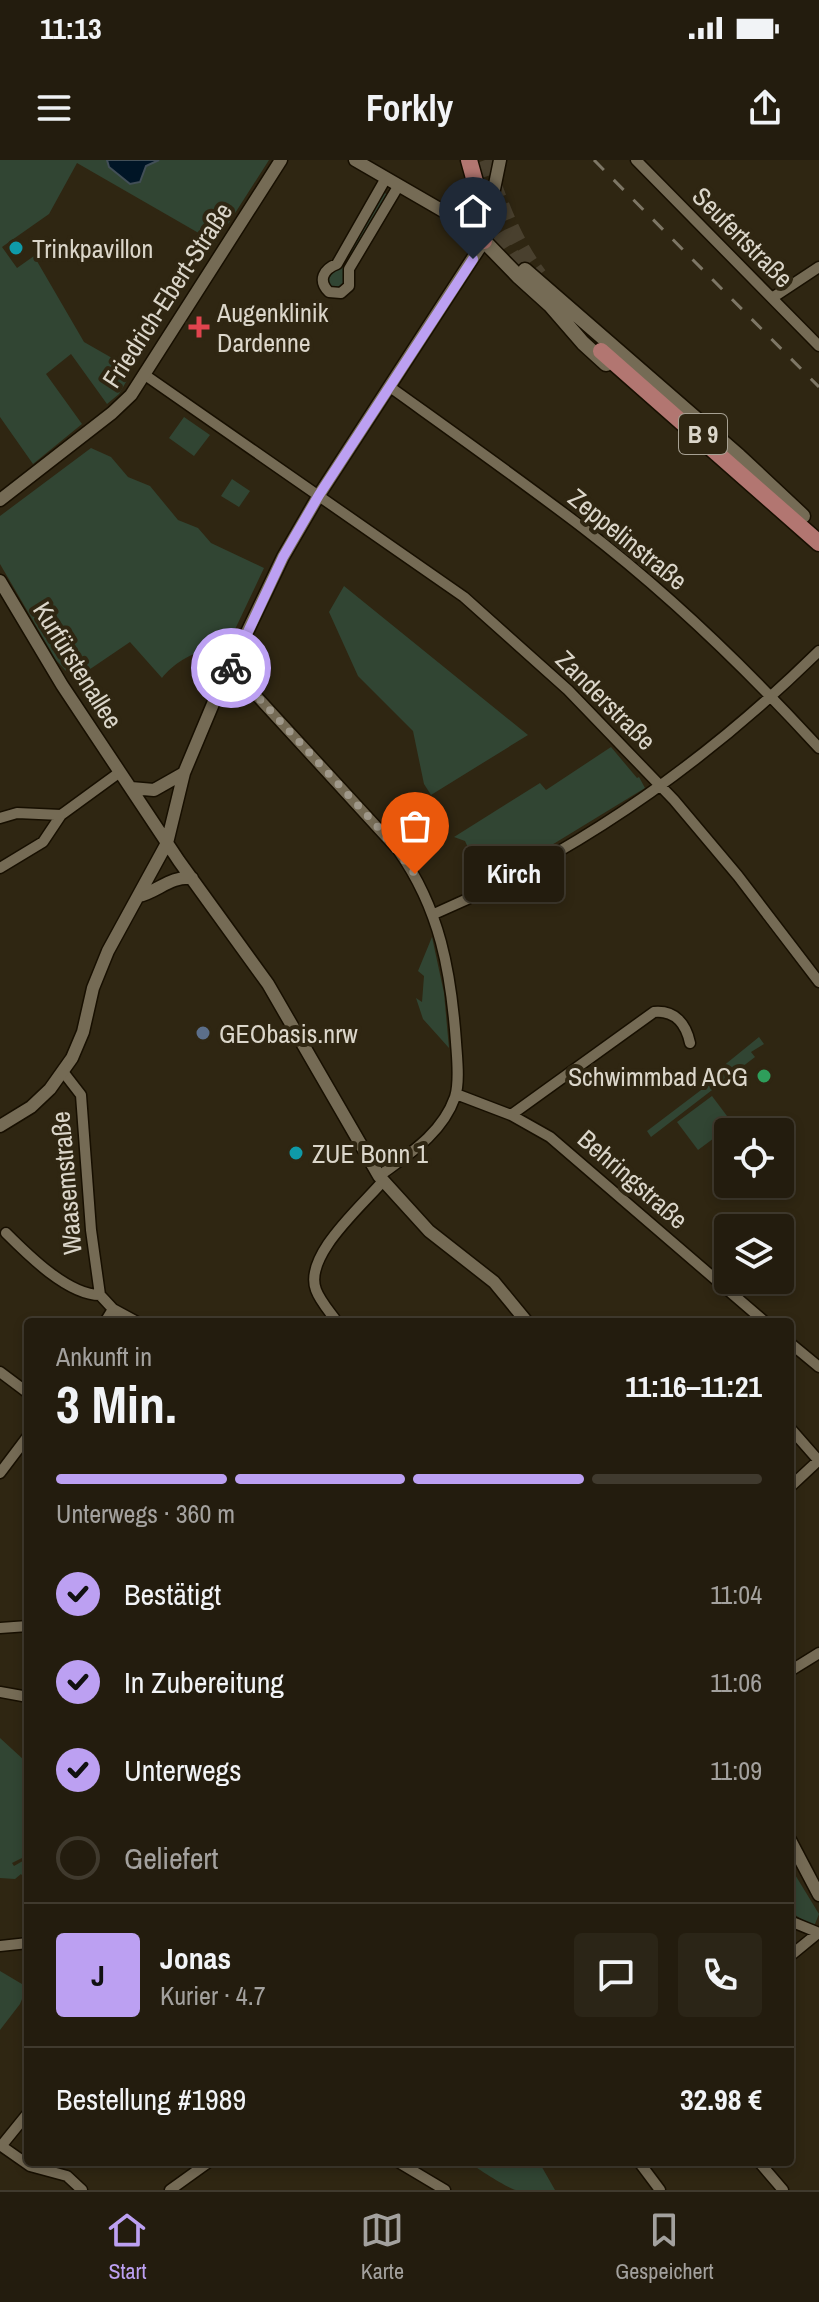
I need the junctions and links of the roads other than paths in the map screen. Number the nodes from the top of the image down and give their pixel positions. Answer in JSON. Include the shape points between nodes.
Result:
{"nodes":[{"id":1,"x":281,"y":160,"type":"edge"},
{"id":2,"x":355,"y":160,"type":"edge"},
{"id":3,"x":469,"y":160,"type":"edge"},
{"id":4,"x":477,"y":160,"type":"edge"},
{"id":5,"x":500,"y":160,"type":"edge"},
{"id":6,"x":636,"y":160,"type":"edge"},
{"id":7,"x":386,"y":178,"type":"junction"},
{"id":8,"x":399,"y":185,"type":"junction"},
{"id":9,"x":477,"y":189,"type":"junction"},
{"id":10,"x":491,"y":204,"type":"junction"},
{"id":11,"x":450,"y":215,"type":"junction"},
{"id":12,"x":488,"y":244,"type":"junction"},
{"id":13,"x":819,"y":267,"type":"edge"},
{"id":14,"x":772,"y":298,"type":"junction"},
{"id":15,"x":597,"y":331,"type":"junction"},
{"id":16,"x":583,"y":343,"type":"junction"},
{"id":17,"x":819,"y":346,"type":"edge"},
{"id":18,"x":604,"y":349,"type":"junction"},
{"id":19,"x":145,"y":375,"type":"junction"},
{"id":20,"x":390,"y":387,"type":"junction"},
{"id":21,"x":319,"y":495,"type":"junction"},
{"id":22,"x":0,"y":500,"type":"edge"},
{"id":23,"x":797,"y":517,"type":"junction"},
{"id":24,"x":819,"y":529,"type":"edge"},
{"id":25,"x":819,"y":543,"type":"edge"},
{"id":26,"x":0,"y":581,"type":"edge"},
{"id":27,"x":819,"y":651,"type":"edge"},
{"id":28,"x":231,"y":668,"type":"junction"},
{"id":29,"x":772,"y":697,"type":"junction"},
{"id":30,"x":819,"y":748,"type":"edge"},
{"id":31,"x":120,"y":772,"type":"junction"},
{"id":32,"x":184,"y":773,"type":"junction"},
{"id":33,"x":661,"y":786,"type":"junction"},
{"id":34,"x":131,"y":788,"type":"junction"},
{"id":35,"x":61,"y":815,"type":"junction"},
{"id":36,"x":0,"y":818,"type":"edge"},
{"id":37,"x":167,"y":843,"type":"junction"},
{"id":38,"x":0,"y":868,"type":"edge"},
{"id":39,"x":192,"y":878,"type":"junction"},
{"id":40,"x":139,"y":896,"type":"junction"},
{"id":41,"x":434,"y":914,"type":"junction"},
{"id":42,"x":819,"y":982,"type":"edge"},
{"id":43,"x":690,"y":1043,"type":"dead end"},
{"id":44,"x":64,"y":1073,"type":"junction"},
{"id":45,"x":456,"y":1094,"type":"junction"},
{"id":46,"x":511,"y":1115,"type":"junction"},
{"id":47,"x":0,"y":1126,"type":"edge"},
{"id":48,"x":381,"y":1178,"type":"junction"},
{"id":49,"x":6,"y":1233,"type":"dead end"},
{"id":50,"x":100,"y":1295,"type":"junction"},
{"id":51,"x":113,"y":1309,"type":"junction"},
{"id":52,"x":107,"y":1318,"type":"edge"},
{"id":53,"x":130,"y":1318,"type":"edge"},
{"id":54,"x":334,"y":1318,"type":"edge"},
{"id":55,"x":524,"y":1318,"type":"edge"},
{"id":56,"x":760,"y":1318,"type":"edge"},
{"id":57,"x":794,"y":1346,"type":"edge"},
{"id":58,"x":819,"y":1367,"type":"edge"},
{"id":59,"x":0,"y":1372,"type":"edge"},
{"id":60,"x":24,"y":1390,"type":"edge"},
{"id":61,"x":794,"y":1432,"type":"edge"},
{"id":62,"x":24,"y":1441,"type":"edge"},
{"id":63,"x":819,"y":1460,"type":"edge"},
{"id":64,"x":0,"y":1473,"type":"edge"},
{"id":65,"x":794,"y":1483,"type":"edge"},
{"id":66,"x":24,"y":1626,"type":"edge"},
{"id":67,"x":0,"y":1628,"type":"edge"},
{"id":68,"x":819,"y":1653,"type":"edge"},
{"id":69,"x":794,"y":1669,"type":"edge"},
{"id":70,"x":0,"y":1692,"type":"edge"},
{"id":71,"x":24,"y":1696,"type":"edge"},
{"id":72,"x":794,"y":1848,"type":"edge"},
{"id":73,"x":819,"y":1895,"type":"edge"},
{"id":74,"x":794,"y":1923,"type":"edge"},
{"id":75,"x":818,"y":1934,"type":"edge"},
{"id":76,"x":24,"y":1943,"type":"edge"},
{"id":77,"x":0,"y":1946,"type":"edge"},
{"id":78,"x":794,"y":1953,"type":"edge"},
{"id":79,"x":24,"y":2120,"type":"edge"},
{"id":80,"x":1,"y":2145,"type":"edge"},
{"id":81,"x":24,"y":2162,"type":"edge"},
{"id":82,"x":30,"y":2166,"type":"edge"},
{"id":83,"x":203,"y":2166,"type":"edge"},
{"id":84,"x":405,"y":2166,"type":"edge"},
{"id":85,"x":642,"y":2166,"type":"edge"},
{"id":86,"x":762,"y":2166,"type":"edge"},
{"id":87,"x":82,"y":2190,"type":"edge"},
{"id":88,"x":170,"y":2190,"type":"edge"},
{"id":89,"x":445,"y":2190,"type":"edge"},
{"id":90,"x":660,"y":2190,"type":"edge"},
{"id":91,"x":783,"y":2190,"type":"edge"}],
"edges":[{"from":1,"to":19,"type":"street","name":"Friedrich-Ebert-Straße"},
{"from":2,"to":7,"type":"street"},
{"from":3,"to":9,"type":"main road"},
{"from":4,"to":10,"type":"main road"},
{"from":5,"to":10,"type":"street"},
{"from":6,"to":14,"type":"street","name":"Seufertstraße"},
{"from":7,"to":8,"type":"street"},
{"from":7,"to":8,"type":"street","via":[[337,264],[322,276],[329,292],[341,293],[349,286],[349,269]]},
{"from":8,"to":11,"type":"street"},
{"from":9,"to":11,"type":"main road","via":[[470,208]]},
{"from":9,"to":12,"type":"main road"},
{"from":10,"to":12,"type":"main road"},
{"from":11,"to":12,"type":"street"},
{"from":12,"to":15,"type":"main road"},
{"from":12,"to":16,"type":"main road"},
{"from":12,"to":20,"type":"street"},
{"from":13,"to":14,"type":"street"},
{"from":14,"to":17,"type":"street","name":"Seufertstraße"},
{"from":15,"to":16,"type":"main road","via":[[594,343]]},
{"from":15,"to":18,"type":"main road"},
{"from":16,"to":18,"type":"main road"},
{"from":18,"to":23,"type":"main road","number":"B 9"},
{"from":19,"to":21,"type":"street","name":"Zanderstraße"},
{"from":19,"to":22,"type":"street","name":"Friedrich-Ebert-Straße","via":[[112,413]]},
{"from":20,"to":21,"type":"street"},
{"from":20,"to":29,"type":"street","name":"Zeppelinstraße","via":[[620,558]]},
{"from":21,"to":28,"type":"street"},
{"from":21,"to":33,"type":"street","name":"Zanderstraße","via":[[464,597],[574,695]]},
{"from":23,"to":24,"type":"main road","number":"B 9"},
{"from":23,"to":25,"type":"main road","number":"B 9"},
{"from":26,"to":31,"type":"street","name":"Kurfürstenallee"},
{"from":27,"to":29,"type":"street"},
{"from":28,"to":32,"type":"street"},
{"from":28,"to":41,"type":"street","via":[[398,850]]},
{"from":29,"to":30,"type":"street","name":"Zeppelinstraße"},
{"from":29,"to":33,"type":"street"},
{"from":31,"to":34,"type":"street","name":"Kurfürstenallee"},
{"from":31,"to":35,"type":"street"},
{"from":32,"to":34,"type":"street","via":[[154,790]]},
{"from":32,"to":37,"type":"street"},
{"from":33,"to":41,"type":"street","via":[[557,854]]},
{"from":33,"to":42,"type":"street","name":"Zanderstraße"},
{"from":34,"to":37,"type":"street","name":"Kurfürstenallee"},
{"from":35,"to":36,"type":"street","via":[[17,813]]},
{"from":35,"to":38,"type":"street","via":[[43,842]]},
{"from":37,"to":39,"type":"street","name":"Kurfürstenallee"},
{"from":37,"to":40,"type":"street"},
{"from":39,"to":40,"type":"street","via":[[173,878]]},
{"from":39,"to":48,"type":"street","name":"Kurfürstenallee","via":[[268,984]]},
{"from":40,"to":44,"type":"street","via":[[108,951]]},
{"from":41,"to":45,"type":"street","via":[[452,986]]},
{"from":43,"to":46,"type":"street","via":[[674,1015],[654,1012]]},
{"from":44,"to":47,"type":"street","via":[[31,1107]]},
{"from":44,"to":50,"type":"street","name":"Waasemstraße","via":[[81,1095]]},
{"from":45,"to":46,"type":"street","name":"Behringstraße"},
{"from":45,"to":48,"type":"street","via":[[435,1133]]},
{"from":46,"to":56,"type":"street","name":"Behringstraße","via":[[550,1137]]},
{"from":48,"to":54,"type":"street","via":[[320,1253],[313,1271],[315,1289]]},
{"from":48,"to":55,"type":"street","name":"Kurfürstenallee","via":[[429,1231],[494,1282]]},
{"from":49,"to":50,"type":"street","via":[[76,1290]]},
{"from":50,"to":51,"type":"street"},
{"from":51,"to":52,"type":"street"},
{"from":51,"to":53,"type":"street"},
{"from":57,"to":58,"type":"street"},
{"from":59,"to":60,"type":"street"},
{"from":61,"to":63,"type":"street"},
{"from":62,"to":64,"type":"street"},
{"from":63,"to":65,"type":"street"},
{"from":66,"to":67,"type":"street"},
{"from":68,"to":69,"type":"street"},
{"from":70,"to":71,"type":"street"},
{"from":72,"to":73,"type":"street"},
{"from":74,"to":75,"type":"street"},
{"from":75,"to":78,"type":"street"},
{"from":76,"to":77,"type":"street"},
{"from":79,"to":80,"type":"street"},
{"from":80,"to":81,"type":"street"},
{"from":82,"to":87,"type":"street","via":[[67,2176]]},
{"from":83,"to":88,"type":"street"},
{"from":84,"to":89,"type":"street"},
{"from":85,"to":90,"type":"street"},
{"from":86,"to":91,"type":"street"}]}
